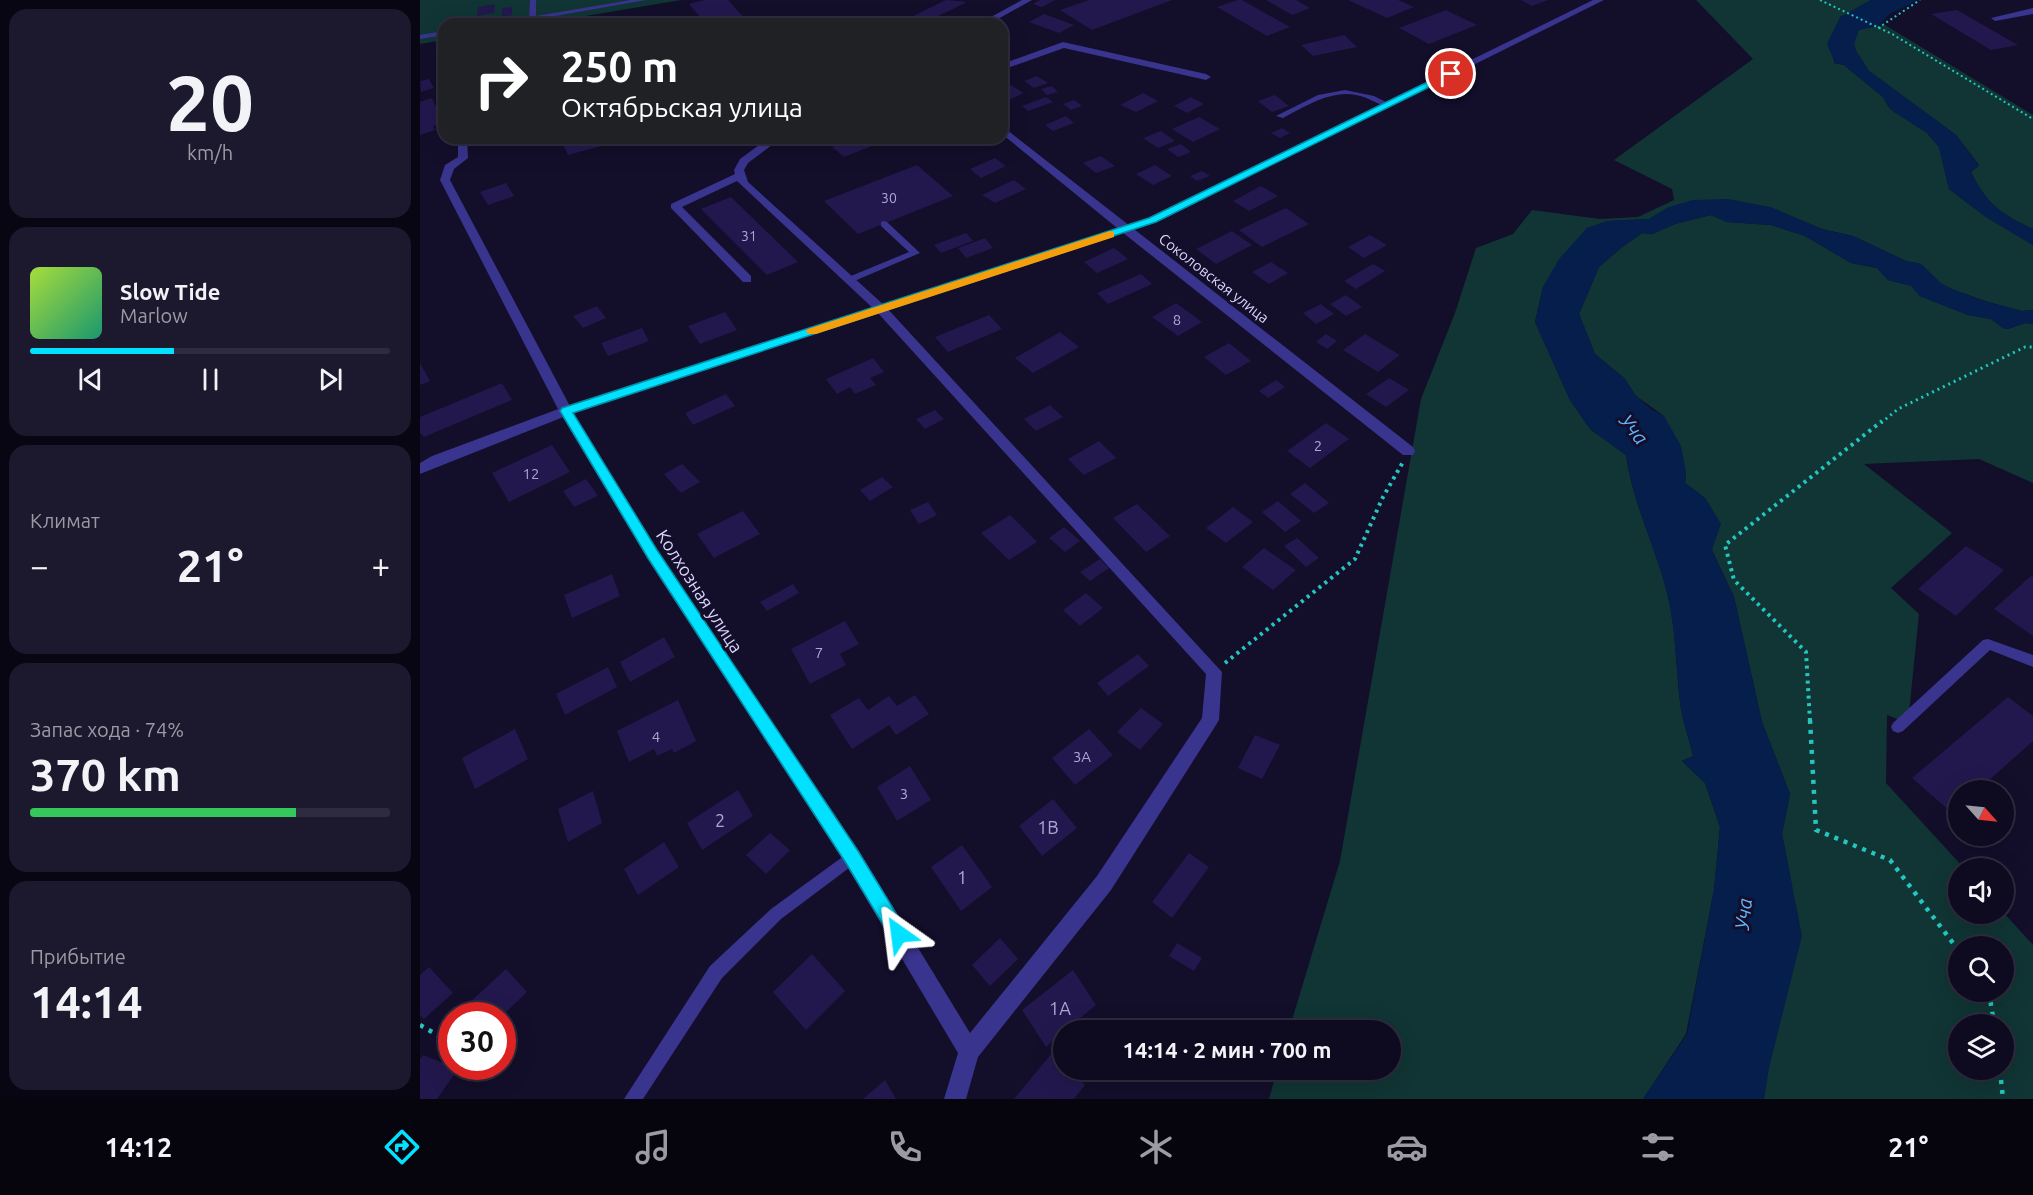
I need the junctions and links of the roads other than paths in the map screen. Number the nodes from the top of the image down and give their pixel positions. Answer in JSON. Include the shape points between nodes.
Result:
{"nodes":[{"id":1,"x":532,"y":0,"type":"edge"},
{"id":2,"x":643,"y":0,"type":"edge"},
{"id":3,"x":1028,"y":0,"type":"edge"},
{"id":4,"x":1600,"y":0,"type":"edge"},
{"id":5,"x":2033,"y":11,"type":"edge"},
{"id":6,"x":532,"y":18,"type":"joint"},
{"id":7,"x":994,"y":18,"type":"edge"},
{"id":8,"x":1995,"y":18,"type":"dead end"},
{"id":9,"x":438,"y":34,"type":"edge"},
{"id":10,"x":420,"y":37,"type":"edge"},
{"id":11,"x":1008,"y":65,"type":"edge"},
{"id":12,"x":1206,"y":77,"type":"dead end"},
{"id":13,"x":1388,"y":105,"type":"junction"},
{"id":14,"x":1280,"y":116,"type":"dead end"},
{"id":15,"x":1008,"y":134,"type":"edge"},
{"id":16,"x":463,"y":144,"type":"edge"},
{"id":17,"x":768,"y":144,"type":"edge"},
{"id":18,"x":741,"y":175,"type":"junction"},
{"id":19,"x":884,"y":224,"type":"dead end"},
{"id":20,"x":1126,"y":230,"type":"junction"},
{"id":21,"x":747,"y":279,"type":"dead end"},
{"id":22,"x":849,"y":280,"type":"junction"},
{"id":23,"x":881,"y":309,"type":"junction"},
{"id":24,"x":566,"y":411,"type":"junction"},
{"id":25,"x":1408,"y":451,"type":"road end"},
{"id":26,"x":420,"y":469,"type":"edge"},
{"id":27,"x":2033,"y":661,"type":"edge"},
{"id":28,"x":1898,"y":727,"type":"dead end"},
{"id":29,"x":852,"y":857,"type":"junction"},
{"id":30,"x":969,"y":1050,"type":"junction"},
{"id":31,"x":633,"y":1099,"type":"edge"},
{"id":32,"x":955,"y":1099,"type":"edge"}],
"edges":[{"from":1,"to":6,"type":"lane"},
{"from":2,"to":6,"type":"lane"},
{"from":3,"to":7,"type":"street"},
{"from":4,"to":13,"type":"street"},
{"from":5,"to":8,"type":"street"},
{"from":9,"to":10,"type":"lane"},
{"from":11,"to":12,"type":"street","via":[[1063,45]]},
{"from":13,"to":14,"type":"lane","via":[[1350,90],[1335,92]]},
{"from":13,"to":20,"type":"street"},
{"from":15,"to":20,"type":"street","name":"Соколовская улица"},
{"from":16,"to":24,"type":"street","name":"Колхозная улица","via":[[463,158],[449,167],[445,180]]},
{"from":17,"to":18,"type":"street","via":[[744,161],[739,170]]},
{"from":18,"to":21,"type":"street","via":[[675,206]]},
{"from":18,"to":22,"type":"street","via":[[743,183]]},
{"from":19,"to":22,"type":"lane","via":[[915,253]]},
{"from":20,"to":23,"type":"street"},
{"from":20,"to":25,"type":"street","name":"Соколовская улица"},
{"from":22,"to":23,"type":"street"},
{"from":23,"to":24,"type":"street"},
{"from":23,"to":30,"type":"street","via":[[1214,672],[1210,720],[1104,883]]},
{"from":24,"to":26,"type":"street"},
{"from":24,"to":29,"type":"street","name":"Колхозная улица","via":[[652,554]]},
{"from":27,"to":28,"type":"lane","via":[[1988,644]]},
{"from":29,"to":30,"type":"street","name":"Колхозная улица"},
{"from":29,"to":31,"type":"lane","via":[[776,914],[716,972]]},
{"from":30,"to":32,"type":"street"}]}
